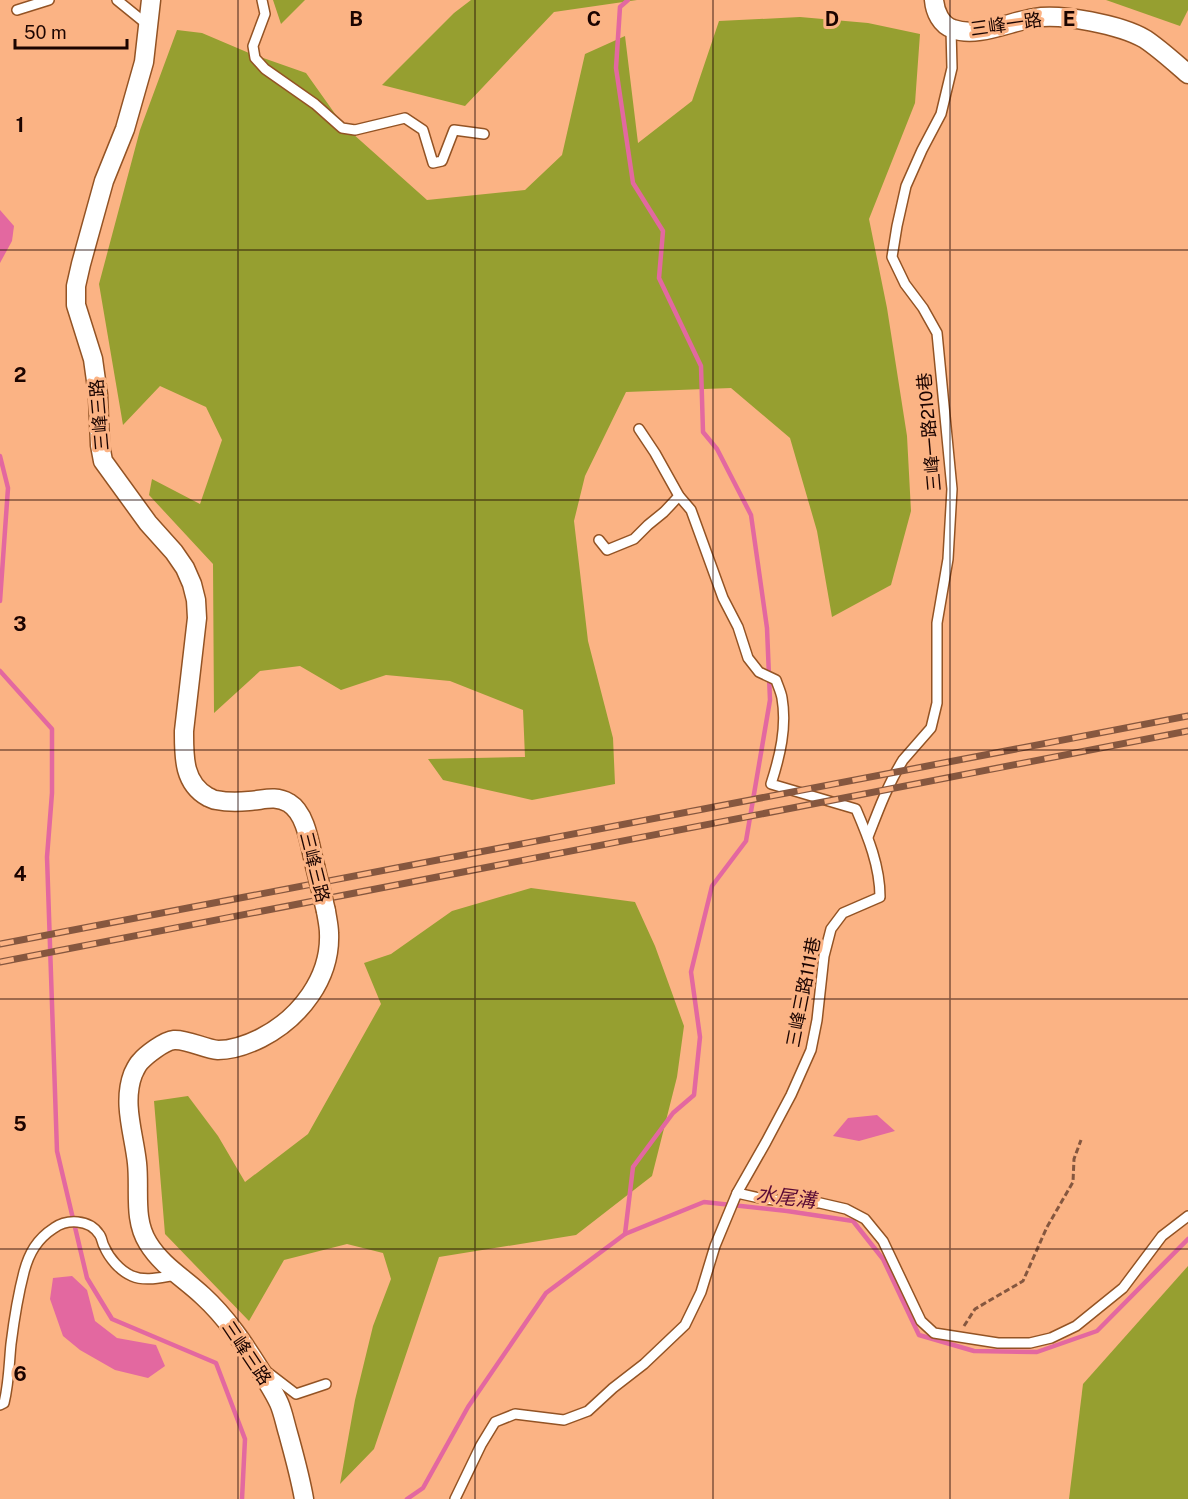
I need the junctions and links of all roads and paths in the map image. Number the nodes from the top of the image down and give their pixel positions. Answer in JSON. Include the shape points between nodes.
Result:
{"nodes":[{"id":1,"x":49,"y":0,"type":"edge"},
{"id":2,"x":117,"y":0,"type":"edge"},
{"id":3,"x":151,"y":0,"type":"edge"},
{"id":4,"x":262,"y":0,"type":"edge"},
{"id":5,"x":934,"y":0,"type":"edge"},
{"id":6,"x":17,"y":9,"type":"dead end"},
{"id":7,"x":148,"y":26,"type":"junction"},
{"id":8,"x":951,"y":29,"type":"junction"},
{"id":9,"x":1188,"y":74,"type":"edge"},
{"id":10,"x":484,"y":134,"type":"dead end"},
{"id":11,"x":639,"y":429,"type":"dead end"},
{"id":12,"x":679,"y":496,"type":"junction"},
{"id":13,"x":599,"y":540,"type":"dead end"},
{"id":14,"x":868,"y":837,"type":"junction"},
{"id":15,"x":1081,"y":1140,"type":"dead end"},
{"id":16,"x":737,"y":1194,"type":"junction"},
{"id":17,"x":1188,"y":1216,"type":"edge"},
{"id":18,"x":177,"y":1275,"type":"junction"},
{"id":19,"x":957,"y":1336,"type":"junction"},
{"id":20,"x":255,"y":1362,"type":"junction"},
{"id":21,"x":326,"y":1384,"type":"dead end"},
{"id":22,"x":0,"y":1405,"type":"edge"},
{"id":23,"x":304,"y":1499,"type":"edge"},
{"id":24,"x":455,"y":1499,"type":"edge"}],
"edges":[{"from":1,"to":6,"type":"lane"},
{"from":2,"to":7,"type":"lane"},
{"from":3,"to":7,"type":"street","name":"三峰三路"},
{"from":4,"to":10,"type":"lane","via":[[265,14],[254,46],[255,58],[342,128],[355,130],[405,118],[423,130],[433,163],[442,161],[454,130]]},
{"from":5,"to":8,"type":"street","name":"三峰一路","via":[[938,17]]},
{"from":7,"to":18,"type":"street","name":"三峰三路","bridge":true,"via":[[135,97],[104,181],[76,286],[76,305],[96,377],[103,461],[185,567],[192,584],[197,618],[184,750],[191,781],[201,793],[215,800],[273,797],[290,804],[303,818],[329,932],[323,971],[311,994],[271,1032],[237,1047],[218,1050],[173,1040],[139,1062],[132,1076],[129,1110],[140,1227],[155,1254]]},
{"from":8,"to":9,"type":"street","name":"三峰一路","via":[[968,32],[1036,17],[1077,18],[1144,39]]},
{"from":8,"to":14,"type":"lane","name":"三峰一路210巷","via":[[952,68],[941,114],[906,186],[892,257],[938,333],[952,489],[948,558],[937,623],[937,703],[931,729],[899,765]]},
{"from":11,"to":12,"type":"lane","name":"三峰三路111巷"},
{"from":12,"to":13,"type":"lane","via":[[634,539],[607,550]]},
{"from":12,"to":14,"type":"lane","name":"三峰三路111巷","via":[[691,510],[748,658],[759,672],[776,680],[782,698],[784,730],[771,783],[856,809]]},
{"from":14,"to":16,"type":"lane","name":"三峰三路111巷","via":[[880,879],[880,897],[843,913],[831,929],[811,1050]]},
{"from":15,"to":19,"type":"path","via":[[1074,1159],[1073,1182],[1023,1281],[975,1309]]},
{"from":16,"to":19,"type":"lane","via":[[820,1203],[846,1209],[865,1219],[883,1241],[921,1320],[934,1333]]},
{"from":16,"to":24,"type":"lane","name":"三峰三路111巷","via":[[685,1325],[588,1412],[564,1420],[515,1414],[495,1422]]},
{"from":17,"to":19,"type":"lane","via":[[1162,1236],[1123,1288],[1076,1326],[1030,1343]]},
{"from":18,"to":20,"type":"street","name":"三峰三路","via":[[225,1320]]},
{"from":18,"to":22,"type":"lane","via":[[147,1279],[131,1276],[116,1264],[90,1226],[72,1221],[44,1235],[33,1247],[24,1271],[7,1391]]},
{"from":20,"to":21,"type":"lane","via":[[296,1395]]},
{"from":20,"to":23,"type":"street","name":"三峰三路","via":[[280,1404]]}]}
